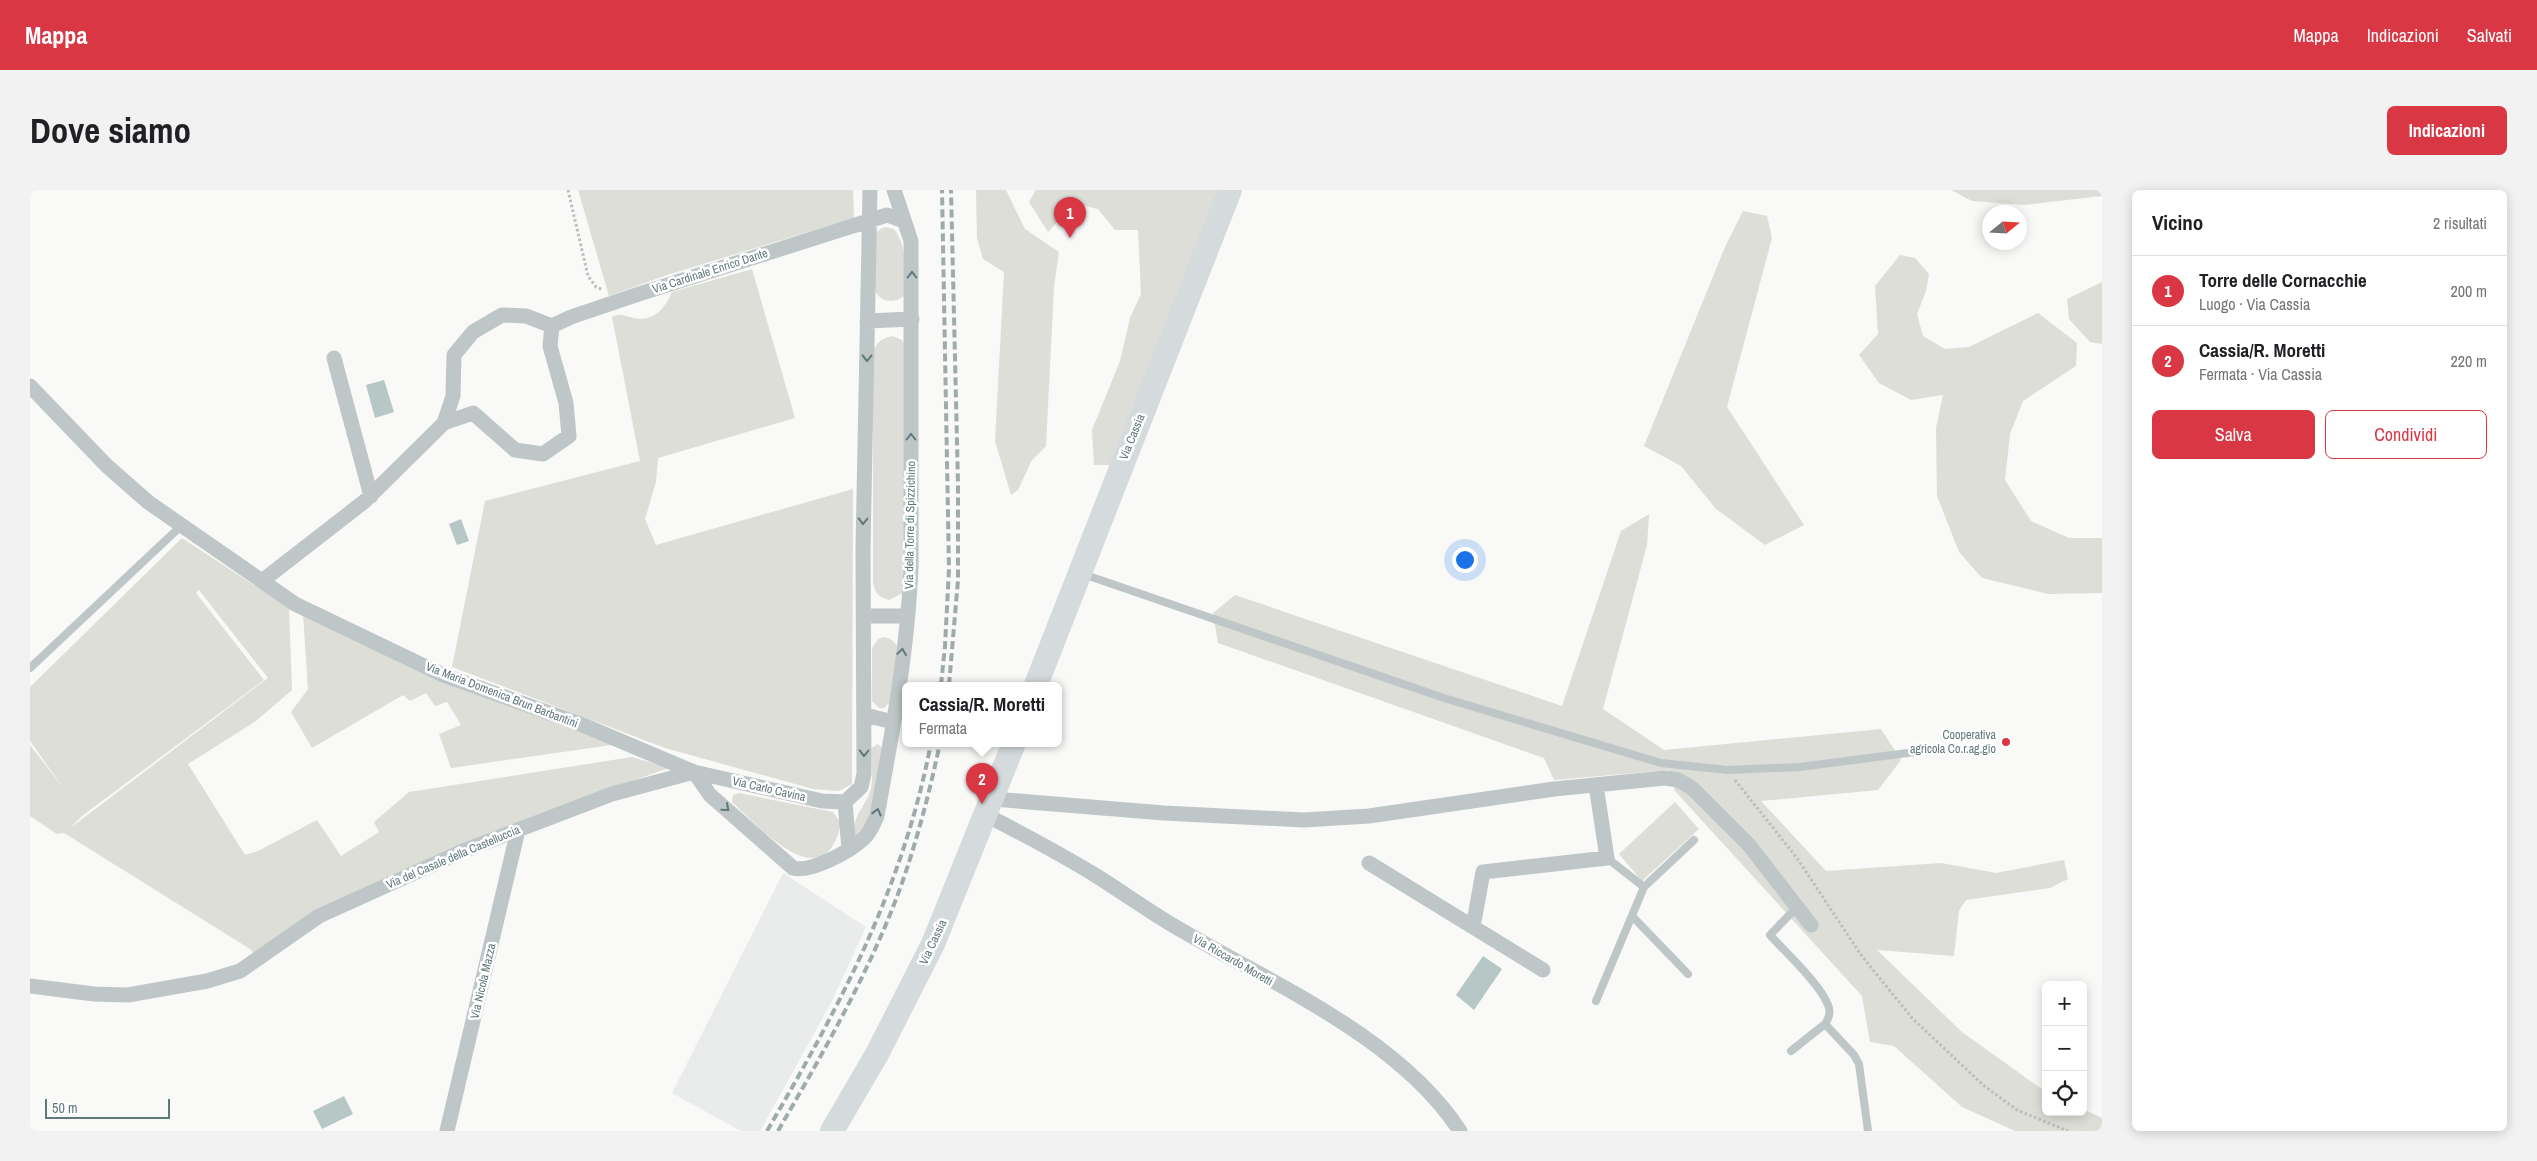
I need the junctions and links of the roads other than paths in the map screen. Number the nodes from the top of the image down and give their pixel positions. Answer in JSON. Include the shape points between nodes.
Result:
{"nodes":[{"id":1,"x":870,"y":190,"type":"edge"},
{"id":2,"x":894,"y":190,"type":"edge"},
{"id":3,"x":1230,"y":190,"type":"edge"},
{"id":4,"x":904,"y":221,"type":"junction"},
{"id":5,"x":870,"y":222,"type":"junction"},
{"id":6,"x":912,"y":319,"type":"junction"},
{"id":7,"x":867,"y":321,"type":"junction"},
{"id":8,"x":552,"y":326,"type":"junction"},
{"id":9,"x":334,"y":358,"type":"dead end"},
{"id":10,"x":30,"y":386,"type":"edge"},
{"id":11,"x":444,"y":423,"type":"junction"},
{"id":12,"x":371,"y":496,"type":"junction"},
{"id":13,"x":181,"y":526,"type":"junction"},
{"id":14,"x":1079,"y":572,"type":"junction"},
{"id":15,"x":262,"y":581,"type":"junction"},
{"id":16,"x":864,"y":616,"type":"junction"},
{"id":17,"x":907,"y":616,"type":"junction"},
{"id":18,"x":30,"y":668,"type":"edge"},
{"id":19,"x":1037,"y":682,"type":"edge"},
{"id":20,"x":865,"y":715,"type":"junction"},
{"id":21,"x":893,"y":722,"type":"junction"},
{"id":22,"x":1012,"y":747,"type":"edge"},
{"id":23,"x":1923,"y":751,"type":"dead end"},
{"id":24,"x":694,"y":772,"type":"junction"},
{"id":25,"x":1596,"y":785,"type":"junction"},
{"id":26,"x":845,"y":802,"type":"junction"},
{"id":27,"x":989,"y":807,"type":"junction"},
{"id":28,"x":518,"y":830,"type":"junction"},
{"id":29,"x":1694,"y":840,"type":"dead end"},
{"id":30,"x":849,"y":849,"type":"junction"},
{"id":31,"x":1607,"y":858,"type":"junction"},
{"id":32,"x":1369,"y":863,"type":"dead end"},
{"id":33,"x":1644,"y":887,"type":"junction"},
{"id":34,"x":1797,"y":907,"type":"junction"},
{"id":35,"x":1632,"y":916,"type":"junction"},
{"id":36,"x":1811,"y":925,"type":"dead end"},
{"id":37,"x":1473,"y":927,"type":"junction"},
{"id":38,"x":1543,"y":970,"type":"dead end"},
{"id":39,"x":1688,"y":974,"type":"dead end"},
{"id":40,"x":30,"y":986,"type":"edge"},
{"id":41,"x":1596,"y":1001,"type":"dead end"},
{"id":42,"x":1825,"y":1024,"type":"junction"},
{"id":43,"x":1791,"y":1051,"type":"dead end"},
{"id":44,"x":447,"y":1131,"type":"edge"},
{"id":45,"x":832,"y":1131,"type":"edge"},
{"id":46,"x":1460,"y":1131,"type":"edge"},
{"id":47,"x":1868,"y":1131,"type":"edge"}],
"edges":[{"from":1,"to":5,"type":"street"},
{"from":2,"to":4,"type":"street","name":"Via della Torre di Spizzichino"},
{"from":3,"to":14,"type":"main road","name":"Via Cassia"},
{"from":4,"to":5,"type":"street","name":"Via Cardinale Enrico Dante","via":[[887,216]]},
{"from":6,"to":4,"type":"street","name":"Via della Torre di Spizzichino","one_way":true,"via":[[911,242]]},
{"from":5,"to":7,"type":"street"},
{"from":5,"to":8,"type":"street","name":"Via Cardinale Enrico Dante","via":[[638,294]]},
{"from":6,"to":7,"type":"street"},
{"from":17,"to":6,"type":"street","name":"Via della Torre di Spizzichino","one_way":true},
{"from":7,"to":16,"type":"street","one_way":true},
{"from":8,"to":11,"type":"street","via":[[526,316],[502,315],[473,332],[454,355],[453,396]]},
{"from":8,"to":11,"type":"street","via":[[550,346],[566,403],[569,436],[543,454],[515,450],[473,413]]},
{"from":9,"to":12,"type":"street"},
{"from":10,"to":13,"type":"street","name":"Via Maria Domenica Brun Barbantini","via":[[114,473]]},
{"from":11,"to":12,"type":"street"},
{"from":12,"to":15,"type":"street"},
{"from":13,"to":15,"type":"street","name":"Via Maria Domenica Brun Barbantini"},
{"from":13,"to":18,"type":"lane"},
{"from":14,"to":19,"type":"main road","name":"Via Cassia"},
{"from":14,"to":23,"type":"lane","via":[[1444,698],[1661,763],[1728,770],[1800,767]]},
{"from":15,"to":24,"type":"street","name":"Via Maria Domenica Brun Barbantini","via":[[295,604],[443,675],[578,723]]},
{"from":16,"to":17,"type":"street"},
{"from":16,"to":20,"type":"street"},
{"from":21,"to":17,"type":"street","name":"Via della Torre di Spizzichino","one_way":true},
{"from":20,"to":21,"type":"street"},
{"from":20,"to":26,"type":"street","one_way":true,"via":[[864,774],[861,787]]},
{"from":30,"to":21,"type":"street","name":"Via della Torre di Spizzichino","one_way":true,"via":[[864,839],[877,816]]},
{"from":22,"to":27,"type":"main road","name":"Via Cassia"},
{"from":24,"to":26,"type":"street","name":"Via Carlo Cavina","via":[[822,801]]},
{"from":24,"to":28,"type":"street","name":"Via del Casale della Castelluccia","via":[[612,794]]},
{"from":24,"to":30,"type":"street","one_way":true,"via":[[710,795],[793,868],[802,871],[811,868]]},
{"from":25,"to":27,"type":"street","via":[[1369,816],[1304,820]]},
{"from":25,"to":31,"type":"street"},
{"from":25,"to":34,"type":"street","via":[[1665,778],[1685,784],[1748,845]]},
{"from":26,"to":30,"type":"street"},
{"from":27,"to":45,"type":"main road","name":"Via Cassia","via":[[924,961],[877,1054]]},
{"from":27,"to":46,"type":"street","name":"Via Riccardo Moretti","via":[[1032,838],[1179,929],[1319,1009],[1392,1058],[1417,1079]]},
{"from":28,"to":40,"type":"street","name":"Via del Casale della Castelluccia","via":[[463,851],[319,916],[240,971],[207,981],[128,995]]},
{"from":28,"to":44,"type":"street","name":"Via Nicola Mazza"},
{"from":29,"to":33,"type":"lane"},
{"from":31,"to":33,"type":"lane"},
{"from":31,"to":37,"type":"street","via":[[1484,872]]},
{"from":32,"to":37,"type":"street"},
{"from":33,"to":35,"type":"lane"},
{"from":34,"to":36,"type":"street"},
{"from":34,"to":42,"type":"lane","via":[[1770,935],[1829,1006],[1829,1018]]},
{"from":35,"to":39,"type":"lane"},
{"from":35,"to":41,"type":"lane"},
{"from":37,"to":38,"type":"street"},
{"from":42,"to":43,"type":"lane"},
{"from":42,"to":47,"type":"lane","via":[[1859,1064]]}]}
